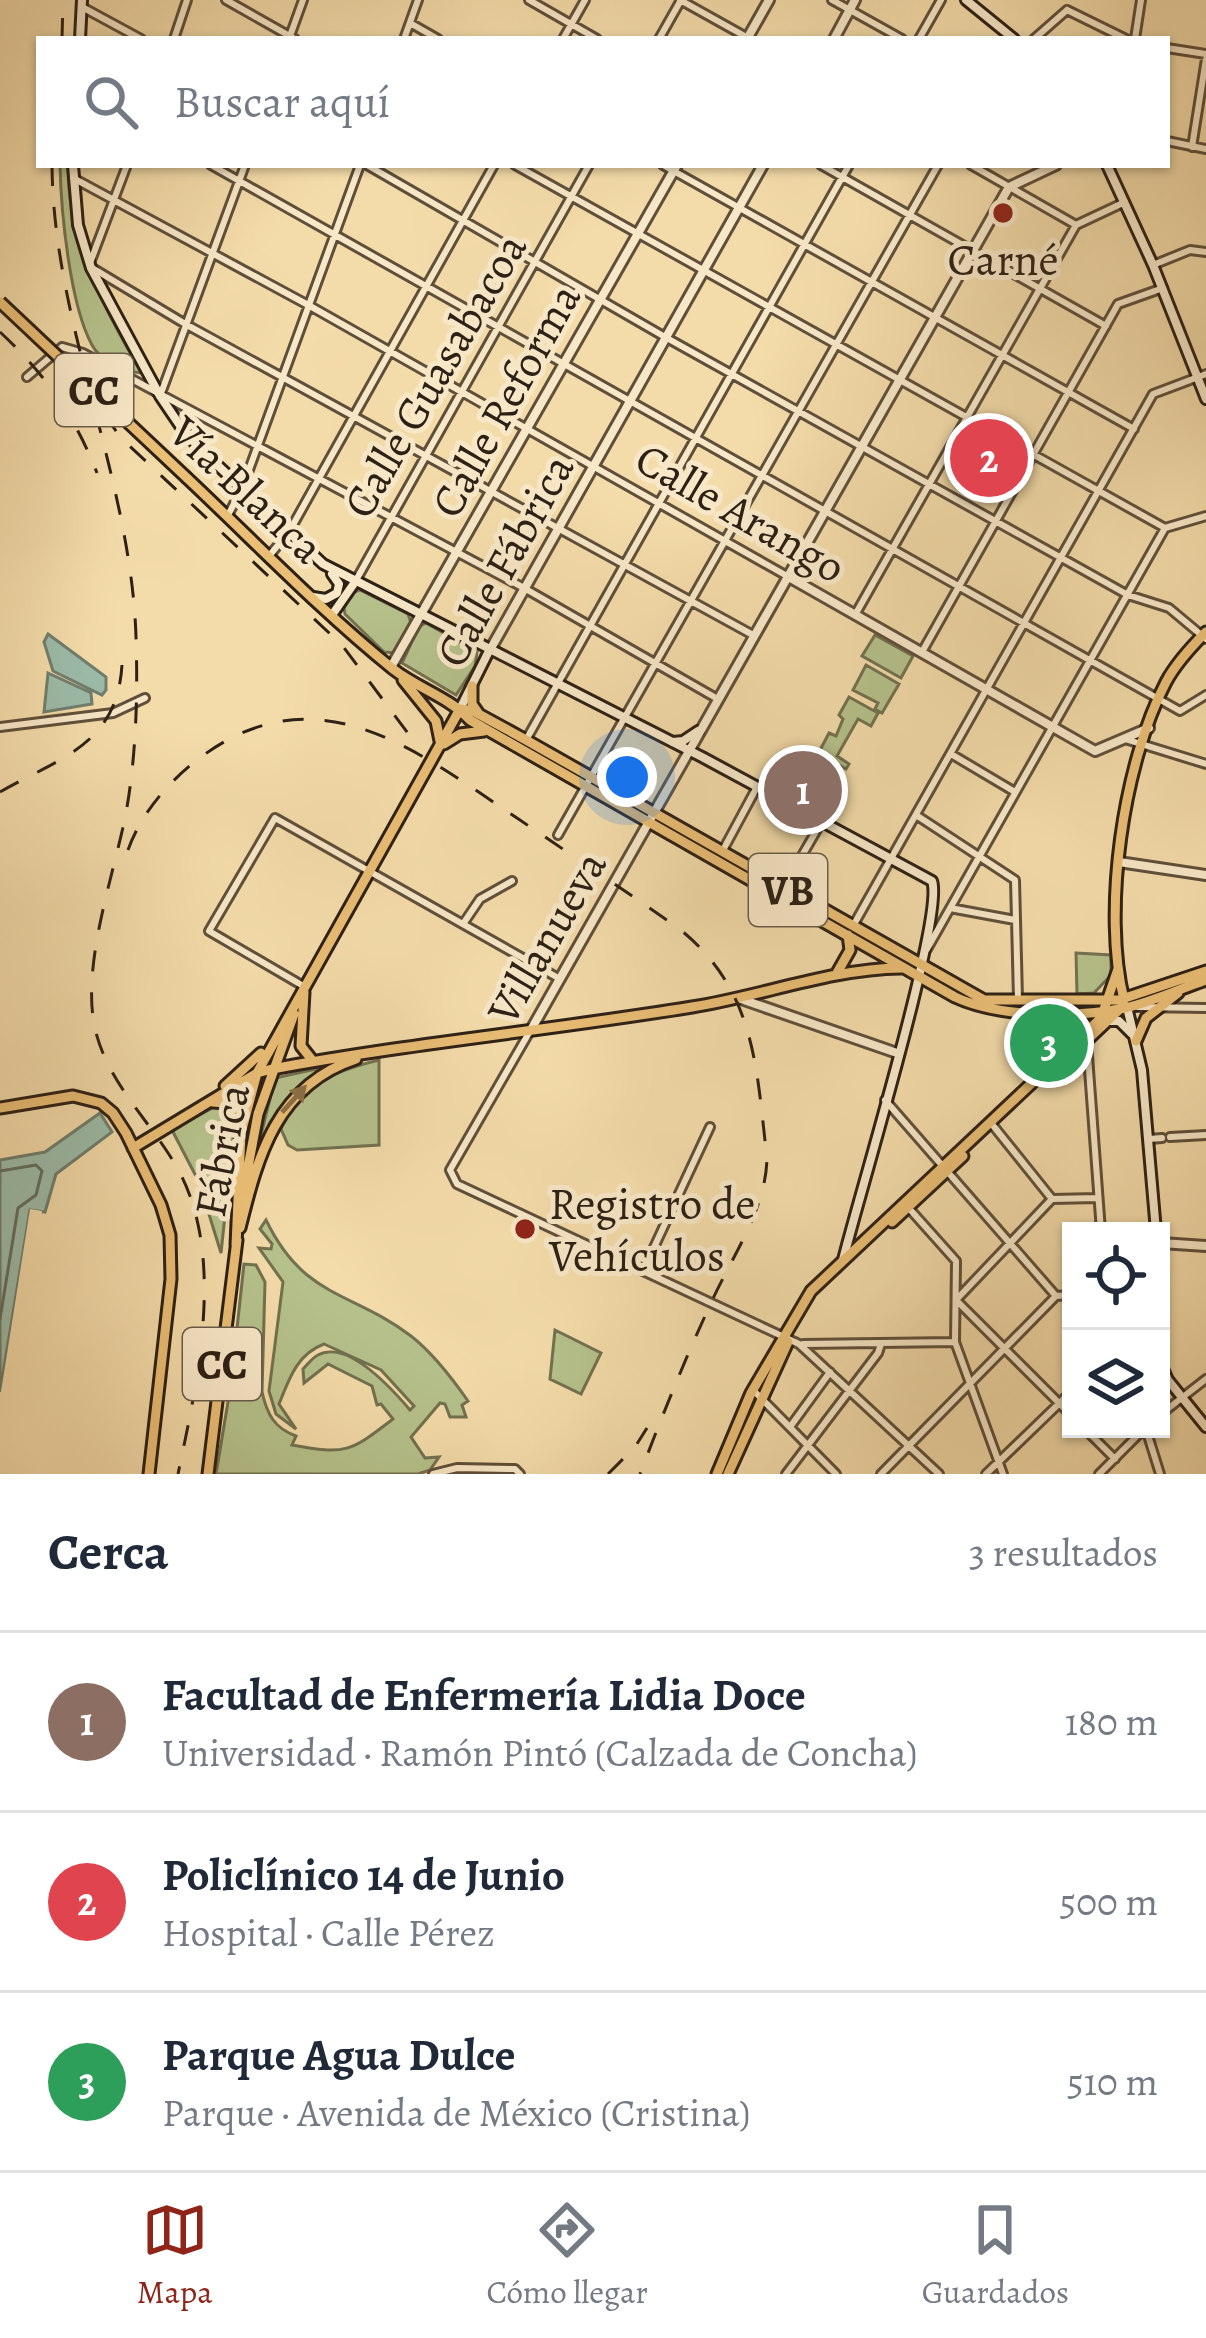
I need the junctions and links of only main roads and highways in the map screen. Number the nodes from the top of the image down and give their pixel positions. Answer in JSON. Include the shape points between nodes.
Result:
{"nodes":[{"id":1,"x":0,"y":302,"type":"edge"},
{"id":2,"x":1205,"y":636,"type":"edge"},
{"id":3,"x":393,"y":669,"type":"junction"},
{"id":4,"x":472,"y":686,"type":"road end"},
{"id":5,"x":460,"y":709,"type":"junction"},
{"id":6,"x":479,"y":714,"type":"junction"},
{"id":7,"x":495,"y":734,"type":"junction"},
{"id":8,"x":440,"y":747,"type":"junction"},
{"id":9,"x":589,"y":782,"type":"junction"},
{"id":10,"x":654,"y":818,"type":"junction"},
{"id":11,"x":850,"y":931,"type":"junction"},
{"id":12,"x":920,"y":967,"type":"junction"},
{"id":13,"x":903,"y":968,"type":"junction"},
{"id":14,"x":875,"y":969,"type":"junction"},
{"id":15,"x":1118,"y":969,"type":"junction"},
{"id":16,"x":835,"y":975,"type":"junction"},
{"id":17,"x":1206,"y":975,"type":"edge"},
{"id":18,"x":1192,"y":984,"type":"junction"},
{"id":19,"x":304,"y":987,"type":"junction"},
{"id":20,"x":1124,"y":1005,"type":"junction"},
{"id":21,"x":1109,"y":1010,"type":"junction"},
{"id":22,"x":274,"y":1037,"type":"junction"},
{"id":23,"x":1136,"y":1041,"type":"road end"},
{"id":24,"x":394,"y":1046,"type":"junction"},
{"id":25,"x":314,"y":1061,"type":"junction"},
{"id":26,"x":272,"y":1069,"type":"junction"},
{"id":27,"x":256,"y":1073,"type":"junction"},
{"id":28,"x":196,"y":1107,"type":"junction"},
{"id":29,"x":0,"y":1108,"type":"edge"},
{"id":30,"x":993,"y":1125,"type":"junction"},
{"id":31,"x":241,"y":1133,"type":"junction"},
{"id":32,"x":133,"y":1148,"type":"junction"},
{"id":33,"x":236,"y":1245,"type":"junction"},
{"id":34,"x":757,"y":1393,"type":"junction"},
{"id":35,"x":149,"y":1474,"type":"edge"},
{"id":36,"x":208,"y":1474,"type":"edge"},
{"id":37,"x":716,"y":1474,"type":"edge"},
{"id":38,"x":728,"y":1474,"type":"edge"}],
"edges":[{"from":1,"to":3,"type":"main road","name":"Vía Blanca","number":"CC","bridge":true},
{"from":2,"to":15,"type":"main road","via":[[1158,699],[1128,793]]},
{"from":3,"to":5,"type":"main road","name":"Vía Blanca","number":"CC"},
{"from":3,"to":8,"type":"main road","via":[[436,721]]},
{"from":4,"to":6,"type":"main road"},
{"from":5,"to":6,"type":"main road","name":"Vía Blanca","number":"VB"},
{"from":5,"to":7,"type":"main road","name":"Vía Blanca","number":"VB"},
{"from":5,"to":8,"type":"main road","name":"Calle Fábrica","number":"CC"},
{"from":6,"to":9,"type":"main road","name":"Vía Blanca","number":"VB"},
{"from":7,"to":8,"type":"main road","via":[[468,732]]},
{"from":7,"to":9,"type":"main road","name":"Vía Blanca","number":"VB"},
{"from":8,"to":19,"type":"main road","name":"Calle Fábrica","number":"CC"},
{"from":9,"to":10,"type":"main road","name":"Vía Blanca","number":"VB"},
{"from":10,"to":11,"type":"main road","name":"Vía Blanca","number":"VB"},
{"from":10,"to":11,"type":"main road","name":"Vía Blanca","number":"VB"},
{"from":11,"to":12,"type":"main road","name":"Vía Blanca","number":"VB"},
{"from":11,"to":13,"type":"main road","name":"Vía Blanca","number":"VB"},
{"from":11,"to":16,"type":"main road","via":[[849,955]]},
{"from":12,"to":13,"type":"main road"},
{"from":12,"to":14,"type":"main road"},
{"from":12,"to":21,"type":"main road","name":"Vía Blanca","number":"VB","via":[[984,1000]]},
{"from":12,"to":21,"type":"main road","name":"Vía Blanca","number":"VB","via":[[983,1009]]},
{"from":13,"to":14,"type":"main road"},
{"from":14,"to":16,"type":"main road"},
{"from":15,"to":20,"type":"main road"},
{"from":15,"to":21,"type":"main road"},
{"from":16,"to":24,"type":"main road","via":[[741,999]]},
{"from":17,"to":18,"type":"main road","name":"Vía Blanca","number":"VB"},
{"from":17,"to":20,"type":"main road","name":"Vía Blanca","number":"VB"},
{"from":18,"to":20,"type":"main road","name":"Vía Blanca","number":"VB"},
{"from":18,"to":23,"type":"main road","via":[[1158,1006]]},
{"from":19,"to":22,"type":"main road","name":"Calle Fábrica","number":"CC"},
{"from":19,"to":25,"type":"main road","via":[[301,1046]]},
{"from":19,"to":26,"type":"main road","name":"Calle Fábrica","number":"CC"},
{"from":20,"to":21,"type":"main road","name":"Vía Blanca","number":"VB"},
{"from":20,"to":21,"type":"main road"},
{"from":21,"to":30,"type":"main road"},
{"from":21,"to":30,"type":"main road","via":[[1087,1042]]},
{"from":22,"to":27,"type":"main road","name":"Calle Fábrica","number":"CC"},
{"from":22,"to":28,"type":"main road"},
{"from":24,"to":25,"type":"main road"},
{"from":33,"to":24,"type":"main road","one_way":true,"via":[[265,1145],[294,1095],[337,1065]]},
{"from":25,"to":26,"type":"main road"},
{"from":26,"to":27,"type":"main road"},
{"from":26,"to":33,"type":"main road","name":"Fábrica","number":"CC"},
{"from":27,"to":28,"type":"main road"},
{"from":27,"to":31,"type":"main road","name":"Fábrica","number":"CC"},
{"from":28,"to":31,"type":"main road","via":[[226,1102]]},
{"from":28,"to":32,"type":"main road"},
{"from":29,"to":32,"type":"main road","via":[[89,1098],[113,1113]]},
{"from":30,"to":34,"type":"main road","via":[[840,1265]]},
{"from":31,"to":33,"type":"main road","name":"Fábrica","number":"CC"},
{"from":32,"to":35,"type":"main road","via":[[165,1215],[171,1249]]},
{"from":33,"to":36,"type":"main road","name":"Fábrica","number":"CC"},
{"from":34,"to":37,"type":"main road"},
{"from":34,"to":38,"type":"main road"}]}
